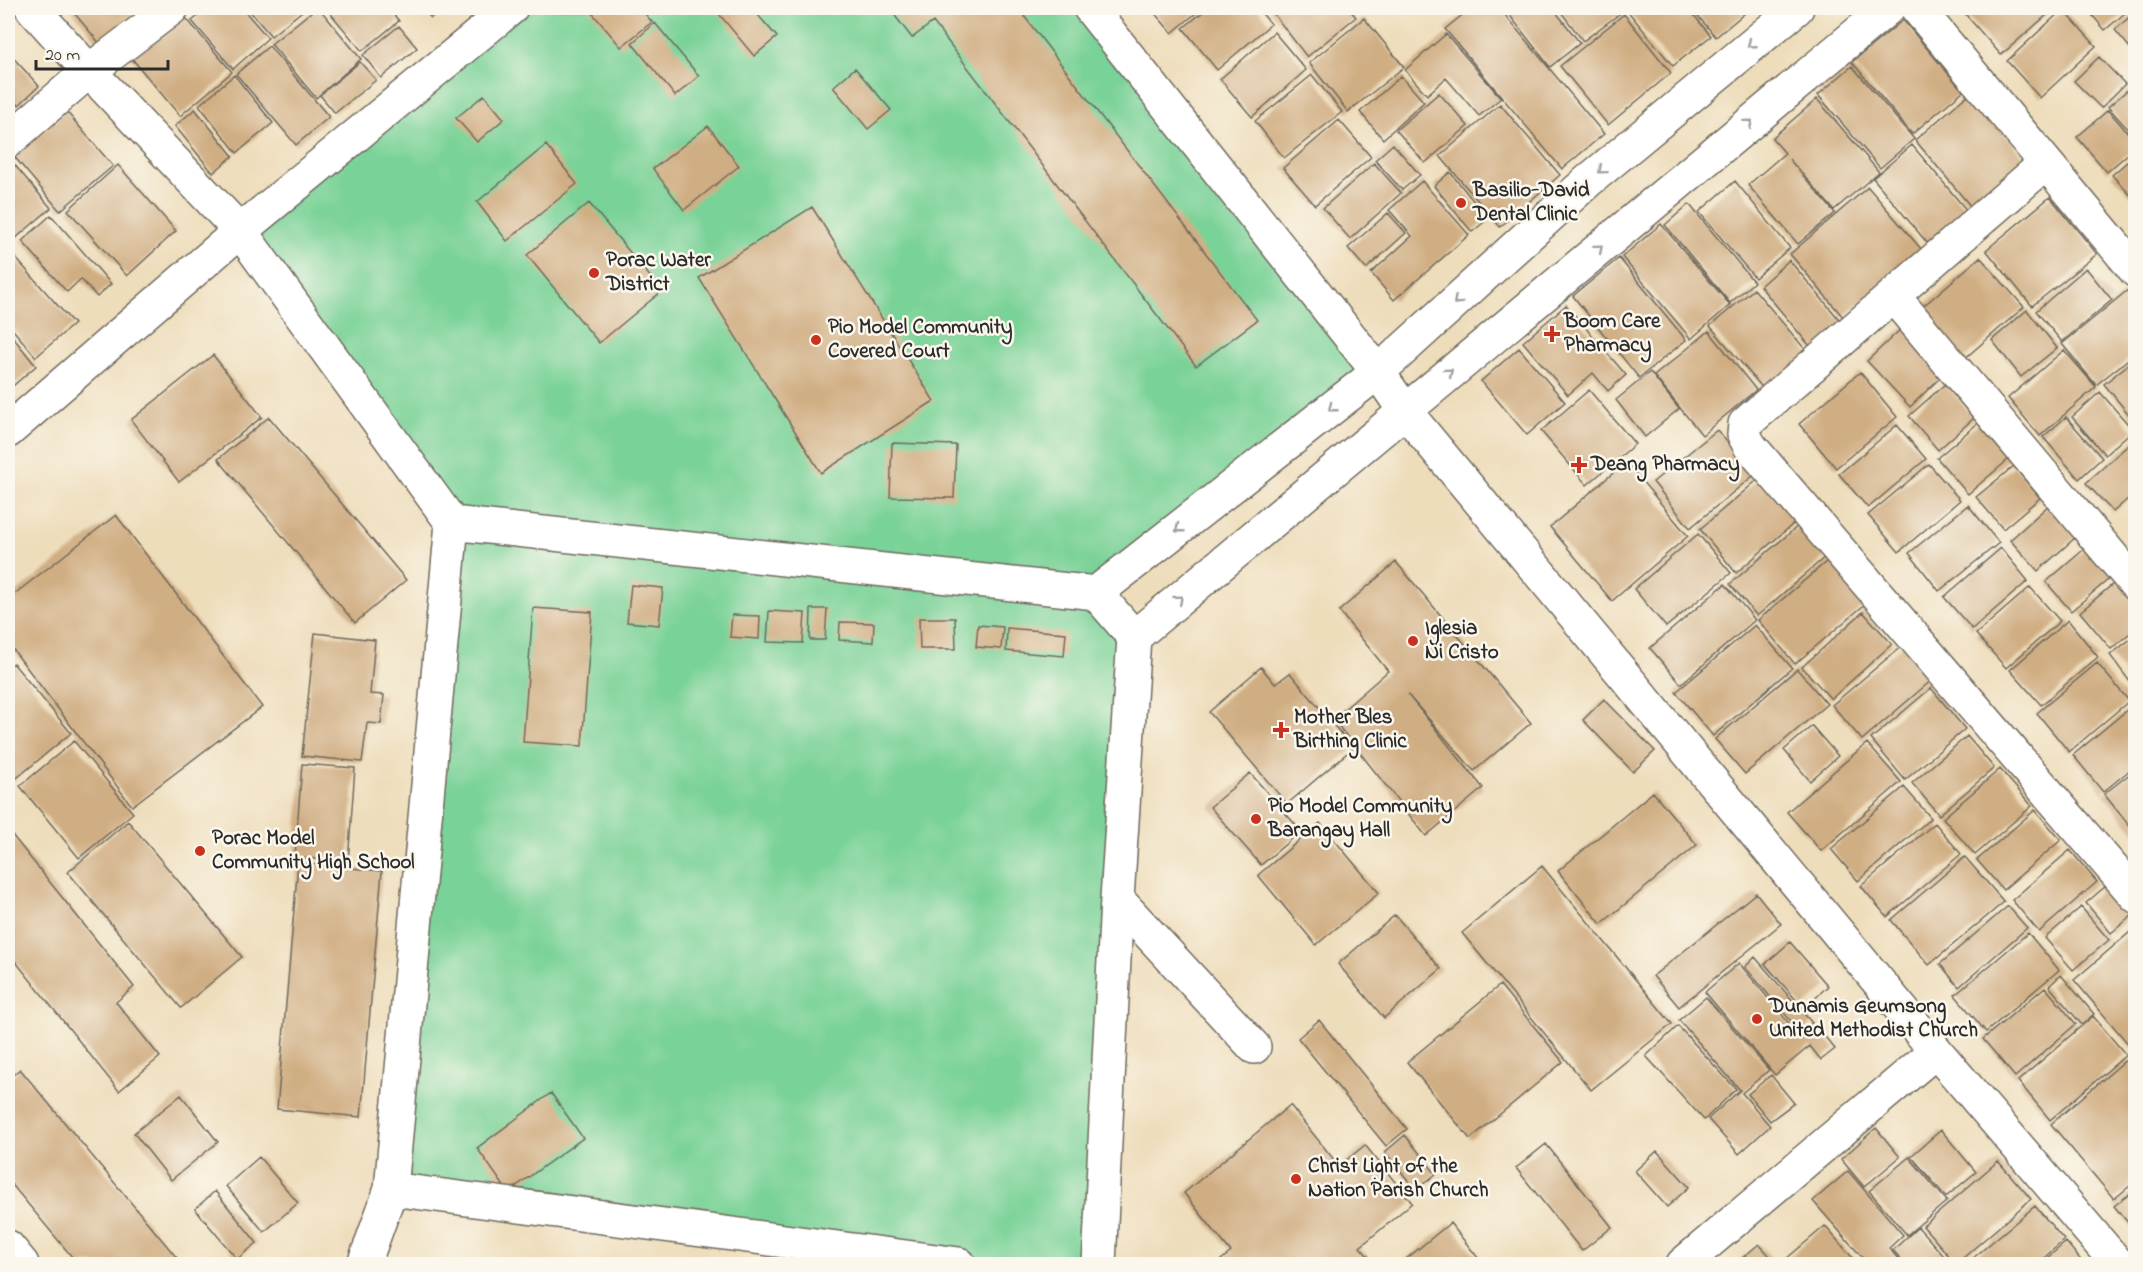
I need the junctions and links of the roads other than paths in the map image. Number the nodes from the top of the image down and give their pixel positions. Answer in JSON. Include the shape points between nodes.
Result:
{"nodes":[{"id":1,"x":32,"y":8,"type":"edge"},
{"id":2,"x":172,"y":8,"type":"edge"},
{"id":3,"x":511,"y":8,"type":"edge"},
{"id":4,"x":1090,"y":8,"type":"edge"},
{"id":5,"x":1797,"y":8,"type":"edge"},
{"id":6,"x":1888,"y":8,"type":"edge"},
{"id":7,"x":1917,"y":8,"type":"edge"},
{"id":8,"x":89,"y":71,"type":"junction"},
{"id":9,"x":8,"y":141,"type":"edge"},
{"id":10,"x":2046,"y":163,"type":"junction"},
{"id":11,"x":240,"y":231,"type":"junction"},
{"id":12,"x":2136,"y":271,"type":"edge"},
{"id":13,"x":1894,"y":297,"type":"junction"},
{"id":14,"x":1378,"y":372,"type":"junction"},
{"id":15,"x":1404,"y":410,"type":"junction"},
{"id":16,"x":8,"y":431,"type":"edge"},
{"id":17,"x":452,"y":523,"type":"junction"},
{"id":18,"x":2136,"y":585,"type":"edge"},
{"id":19,"x":1096,"y":594,"type":"junction"},
{"id":20,"x":1134,"y":637,"type":"junction"},
{"id":21,"x":2136,"y":896,"type":"edge"},
{"id":22,"x":1117,"y":899,"type":"junction"},
{"id":23,"x":1254,"y":1047,"type":"dead end"},
{"id":24,"x":1936,"y":1051,"type":"junction"},
{"id":25,"x":392,"y":1189,"type":"junction"},
{"id":26,"x":8,"y":1247,"type":"edge"},
{"id":27,"x":22,"y":1264,"type":"edge"},
{"id":28,"x":364,"y":1264,"type":"edge"},
{"id":29,"x":959,"y":1264,"type":"edge"},
{"id":30,"x":1100,"y":1264,"type":"edge"},
{"id":31,"x":1683,"y":1264,"type":"edge"},
{"id":32,"x":2118,"y":1264,"type":"edge"}],
"edges":[{"from":1,"to":8,"type":"street"},
{"from":2,"to":8,"type":"street"},
{"from":3,"to":11,"type":"street"},
{"from":4,"to":14,"type":"street"},
{"from":5,"to":14,"type":"street","one_way":true,"via":[[1588,181]]},
{"from":15,"to":6,"type":"street","one_way":true},
{"from":7,"to":10,"type":"street"},
{"from":8,"to":9,"type":"street"},
{"from":8,"to":11,"type":"street"},
{"from":10,"to":12,"type":"street"},
{"from":10,"to":13,"type":"street"},
{"from":11,"to":16,"type":"street"},
{"from":11,"to":17,"type":"street"},
{"from":13,"to":18,"type":"street"},
{"from":13,"to":21,"type":"street","via":[[1745,424],[1744,435]]},
{"from":14,"to":15,"type":"street"},
{"from":14,"to":19,"type":"street","one_way":true},
{"from":20,"to":15,"type":"street","one_way":true},
{"from":15,"to":24,"type":"street"},
{"from":17,"to":19,"type":"street"},
{"from":17,"to":25,"type":"street"},
{"from":19,"to":20,"type":"street"},
{"from":20,"to":22,"type":"street"},
{"from":22,"to":23,"type":"street"},
{"from":22,"to":30,"type":"street"},
{"from":24,"to":31,"type":"street"},
{"from":24,"to":32,"type":"street"},
{"from":25,"to":28,"type":"street"},
{"from":25,"to":29,"type":"street"},
{"from":26,"to":27,"type":"street"}]}
